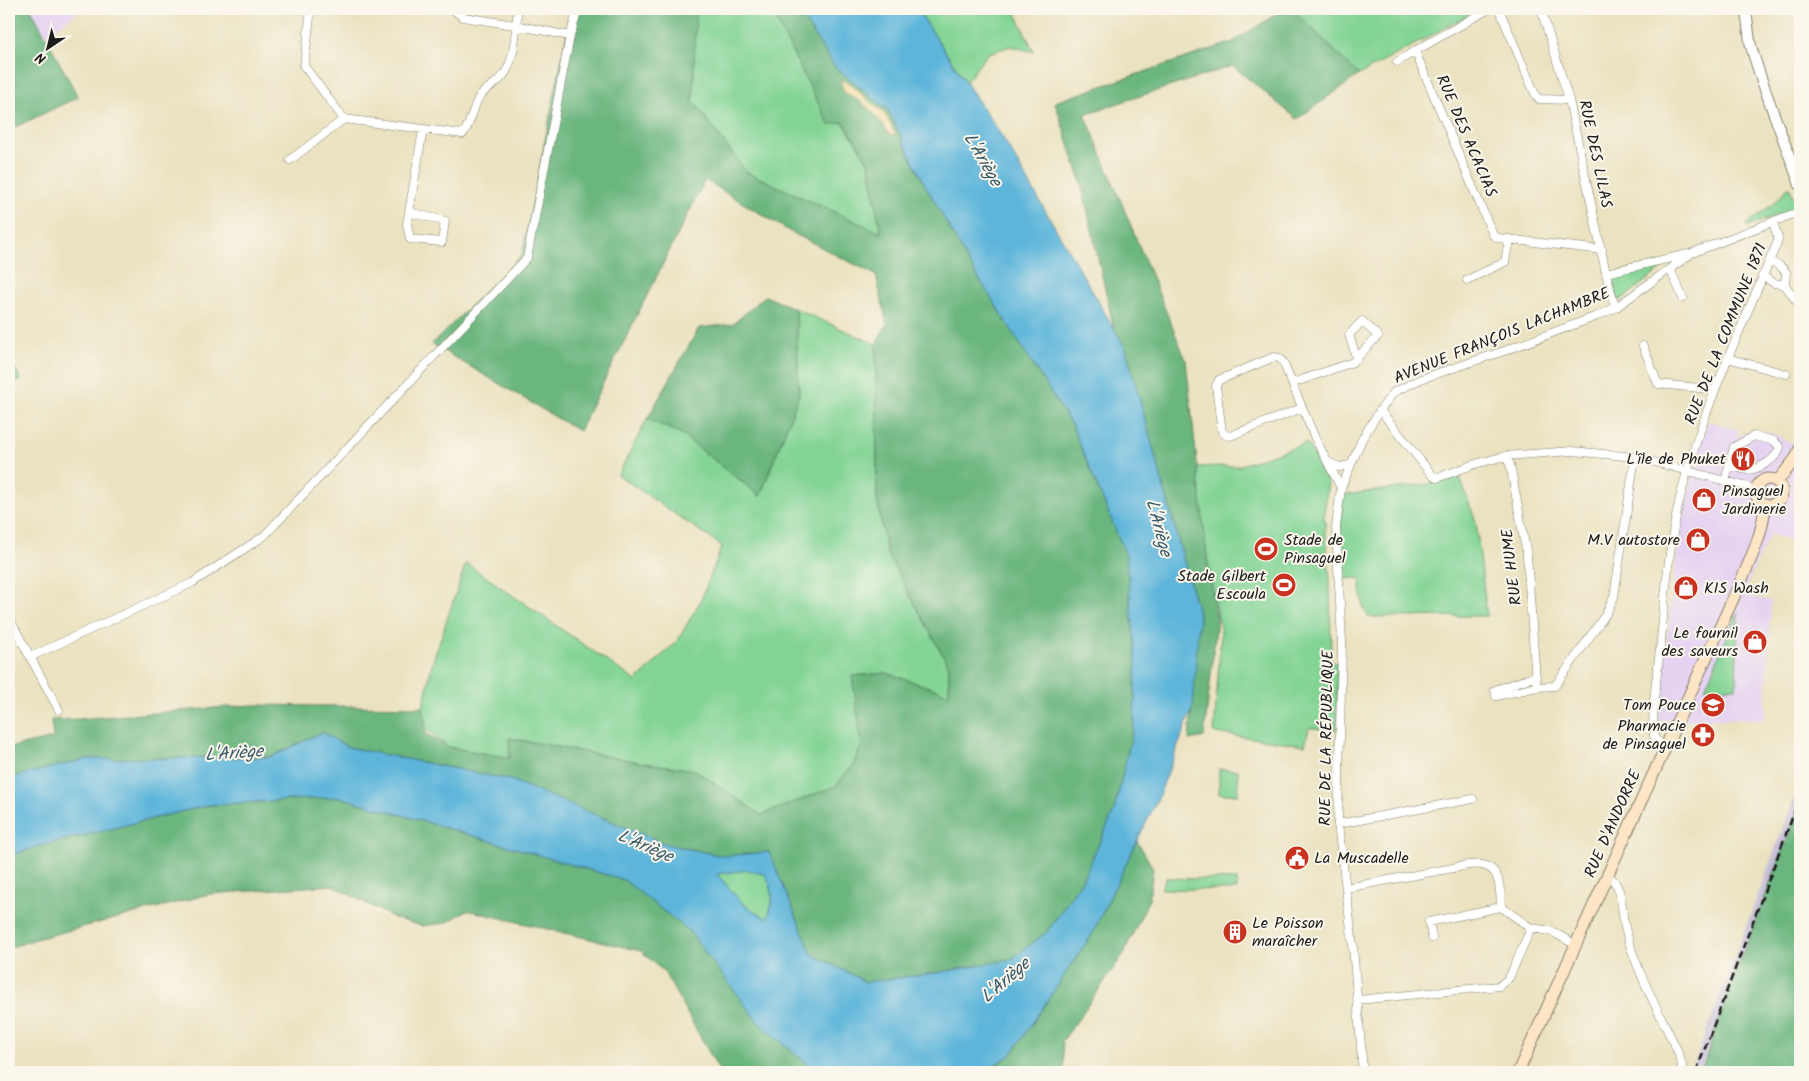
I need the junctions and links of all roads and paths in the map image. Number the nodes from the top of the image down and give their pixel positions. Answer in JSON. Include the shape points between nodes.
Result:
{"nodes":[{"id":1,"x":311,"y":9,"type":"edge"},
{"id":2,"x":452,"y":9,"type":"edge"},
{"id":3,"x":518,"y":9,"type":"edge"},
{"id":4,"x":578,"y":9,"type":"edge"},
{"id":5,"x":1489,"y":9,"type":"edge"},
{"id":6,"x":1499,"y":9,"type":"edge"},
{"id":7,"x":1541,"y":9,"type":"edge"},
{"id":8,"x":1745,"y":9,"type":"edge"},
{"id":9,"x":515,"y":25,"type":"junction"},
{"id":10,"x":570,"y":36,"type":"junction"},
{"id":11,"x":1415,"y":51,"type":"junction"},
{"id":12,"x":1397,"y":62,"type":"dead end"},
{"id":13,"x":1569,"y":100,"type":"junction"},
{"id":14,"x":344,"y":120,"type":"junction"},
{"id":15,"x":423,"y":130,"type":"junction"},
{"id":16,"x":290,"y":160,"type":"dead end"},
{"id":17,"x":1800,"y":185,"type":"edge"},
{"id":18,"x":410,"y":212,"type":"junction"},
{"id":19,"x":1800,"y":212,"type":"edge"},
{"id":20,"x":1773,"y":222,"type":"junction"},
{"id":21,"x":1509,"y":239,"type":"junction"},
{"id":22,"x":1602,"y":250,"type":"junction"},
{"id":23,"x":1692,"y":253,"type":"junction"},
{"id":24,"x":1769,"y":261,"type":"junction"},
{"id":25,"x":1670,"y":269,"type":"junction"},
{"id":26,"x":1606,"y":273,"type":"junction"},
{"id":27,"x":1762,"y":276,"type":"junction"},
{"id":28,"x":1467,"y":280,"type":"dead end"},
{"id":29,"x":1785,"y":285,"type":"junction"},
{"id":30,"x":1683,"y":298,"type":"dead end"},
{"id":31,"x":1800,"y":306,"type":"edge"},
{"id":32,"x":1615,"y":308,"type":"junction"},
{"id":33,"x":1643,"y":346,"type":"dead end"},
{"id":34,"x":1727,"y":358,"type":"junction"},
{"id":35,"x":1357,"y":359,"type":"junction"},
{"id":36,"x":1786,"y":374,"type":"dead end"},
{"id":37,"x":1293,"y":383,"type":"junction"},
{"id":38,"x":1714,"y":392,"type":"junction"},
{"id":39,"x":1302,"y":408,"type":"junction"},
{"id":40,"x":1380,"y":410,"type":"junction"},
{"id":41,"x":1800,"y":448,"type":"edge"},
{"id":42,"x":1505,"y":456,"type":"junction"},
{"id":43,"x":1635,"y":457,"type":"junction"},
{"id":44,"x":1328,"y":462,"type":"junction"},
{"id":45,"x":1350,"y":465,"type":"junction"},
{"id":46,"x":1729,"y":465,"type":"junction"},
{"id":47,"x":1688,"y":470,"type":"junction"},
{"id":48,"x":1725,"y":481,"type":"junction"},
{"id":49,"x":1777,"y":482,"type":"junction"},
{"id":50,"x":1341,"y":488,"type":"junction"},
{"id":51,"x":1756,"y":489,"type":"junction"},
{"id":52,"x":1765,"y":504,"type":"junction"},
{"id":53,"x":9,"y":618,"type":"edge"},
{"id":54,"x":30,"y":657,"type":"junction"},
{"id":55,"x":1536,"y":676,"type":"junction"},
{"id":56,"x":1536,"y":686,"type":"junction"},
{"id":57,"x":59,"y":710,"type":"dead end"},
{"id":58,"x":1665,"y":746,"type":"junction"},
{"id":59,"x":1473,"y":799,"type":"dead end"},
{"id":60,"x":1338,"y":824,"type":"junction"},
{"id":61,"x":1607,"y":876,"type":"junction"},
{"id":62,"x":1346,"y":888,"type":"junction"},
{"id":63,"x":1501,"y":906,"type":"junction"},
{"id":64,"x":1531,"y":928,"type":"junction"},
{"id":65,"x":1432,"y":938,"type":"dead end"},
{"id":66,"x":1576,"y":945,"type":"junction"},
{"id":67,"x":1358,"y":1000,"type":"junction"},
{"id":68,"x":1681,"y":1069,"type":"edge"},
{"id":69,"x":1363,"y":1072,"type":"edge"},
{"id":70,"x":1518,"y":1072,"type":"edge"}],
"edges":[{"from":1,"to":14,"type":"street","via":[[304,66]]},
{"from":2,"to":9,"type":"street","via":[[463,17]]},
{"from":3,"to":9,"type":"street"},
{"from":4,"to":10,"type":"street"},
{"from":5,"to":11,"type":"street"},
{"from":6,"to":13,"type":"street","via":[[1536,96],[1539,99]]},
{"from":7,"to":13,"type":"street","name":"RUE DES LILAS"},
{"from":8,"to":17,"type":"street","via":[[1752,49]]},
{"from":9,"to":10,"type":"street"},
{"from":9,"to":15,"type":"street","via":[[510,65],[502,78],[479,98],[463,134]]},
{"from":10,"to":54,"type":"street","via":[[527,258],[264,536],[192,583]]},
{"from":11,"to":12,"type":"street"},
{"from":11,"to":21,"type":"street","name":"RUE DES ACACIAS","via":[[1493,235]]},
{"from":13,"to":22,"type":"street","name":"RUE DES LILAS"},
{"from":14,"to":15,"type":"street"},
{"from":14,"to":16,"type":"street"},
{"from":15,"to":18,"type":"street"},
{"from":18,"to":18,"type":"street","via":[[407,224],[410,238],[442,242],[445,220]]},
{"from":19,"to":20,"type":"street","name":"AVENUE FRANÇOIS LACHAMBRE"},
{"from":20,"to":23,"type":"street","name":"AVENUE FRANÇOIS LACHAMBRE"},
{"from":20,"to":24,"type":"street","name":"RUE DE LA COMMUNE 1871","via":[[1778,238]]},
{"from":21,"to":22,"type":"street","name":"RUE DES ACACIAS"},
{"from":21,"to":28,"type":"street","via":[[1505,262]]},
{"from":22,"to":26,"type":"street","name":"RUE DES LILAS"},
{"from":23,"to":25,"type":"street","name":"AVENUE FRANÇOIS LACHAMBRE"},
{"from":23,"to":26,"type":"street"},
{"from":24,"to":27,"type":"street","name":"RUE DE LA COMMUNE 1871"},
{"from":24,"to":29,"type":"street","via":[[1786,272]]},
{"from":25,"to":30,"type":"street"},
{"from":25,"to":32,"type":"street","name":"AVENUE FRANÇOIS LACHAMBRE"},
{"from":26,"to":32,"type":"street","name":"RUE DES LILAS"},
{"from":27,"to":29,"type":"street"},
{"from":27,"to":34,"type":"street","name":"RUE DE LA COMMUNE 1871"},
{"from":29,"to":31,"type":"street"},
{"from":32,"to":40,"type":"street","name":"AVENUE FRANÇOIS LACHAMBRE","via":[[1421,379],[1394,392]]},
{"from":33,"to":38,"type":"street","via":[[1658,384]]},
{"from":34,"to":36,"type":"street"},
{"from":34,"to":38,"type":"street","name":"RUE DE LA COMMUNE 1871"},
{"from":35,"to":35,"type":"street","via":[[1378,336],[1362,321],[1349,335]]},
{"from":35,"to":37,"type":"street"},
{"from":37,"to":39,"type":"street"},
{"from":37,"to":39,"type":"street","via":[[1283,362],[1274,357],[1219,380],[1216,386],[1222,432],[1230,436]]},
{"from":38,"to":47,"type":"street","name":"RUE DE LA COMMUNE 1871"},
{"from":39,"to":44,"type":"street"},
{"from":40,"to":42,"type":"street","via":[[1437,478]]},
{"from":40,"to":45,"type":"street","name":"AVENUE FRANÇOIS LACHAMBRE"},
{"from":41,"to":49,"type":"main road"},
{"from":42,"to":43,"type":"street","via":[[1572,451]]},
{"from":42,"to":55,"type":"street","name":"RUE HUME","via":[[1510,464],[1527,555]]},
{"from":43,"to":47,"type":"street"},
{"from":43,"to":56,"type":"street","via":[[1614,597],[1606,614],[1555,686]]},
{"from":44,"to":45,"type":"street","via":[[1339,467]]},
{"from":44,"to":50,"type":"street"},
{"from":45,"to":50,"type":"street","name":"RUE DE LA RÉPUBLIQUE"},
{"from":46,"to":46,"type":"street","via":[[1734,446],[1754,436],[1774,441],[1780,447],[1772,460],[1748,470]]},
{"from":46,"to":48,"type":"street"},
{"from":47,"to":48,"type":"street"},
{"from":47,"to":58,"type":"street","name":"RUE DE LA COMMUNE 1871","via":[[1675,526],[1654,705],[1654,736]]},
{"from":48,"to":51,"type":"street"},
{"from":49,"to":51,"type":"main road","via":[[1764,480]]},
{"from":49,"to":52,"type":"main road","via":[[1781,488],[1780,499],[1773,504]]},
{"from":50,"to":60,"type":"street","name":"RUE DE LA RÉPUBLIQUE","via":[[1336,526],[1342,642]]},
{"from":51,"to":52,"type":"main road","via":[[1757,496]]},
{"from":52,"to":58,"type":"main road","name":"RUE D'ANDORRE","via":[[1765,518],[1756,546]]},
{"from":53,"to":54,"type":"street"},
{"from":54,"to":57,"type":"street"},
{"from":55,"to":56,"type":"street","name":"RUE HUME"},
{"from":55,"to":56,"type":"street","via":[[1495,690],[1496,696]]},
{"from":58,"to":61,"type":"main road","name":"RUE D'ANDORRE"},
{"from":59,"to":60,"type":"street"},
{"from":60,"to":62,"type":"street","name":"RUE DE LA RÉPUBLIQUE"},
{"from":61,"to":66,"type":"main road","name":"RUE D'ANDORRE"},
{"from":61,"to":68,"type":"street","via":[[1618,885],[1630,949],[1678,1052]]},
{"from":62,"to":63,"type":"street","via":[[1486,865],[1495,871]]},
{"from":62,"to":67,"type":"street","name":"RUE DE LA RÉPUBLIQUE"},
{"from":63,"to":64,"type":"street"},
{"from":63,"to":65,"type":"street","via":[[1429,922]]},
{"from":64,"to":66,"type":"street","via":[[1550,931]]},
{"from":64,"to":67,"type":"street","via":[[1509,978],[1499,986]]},
{"from":66,"to":70,"type":"main road","name":"RUE D'ANDORRE"},
{"from":67,"to":69,"type":"street","name":"RUE DE LA RÉPUBLIQUE"}]}
